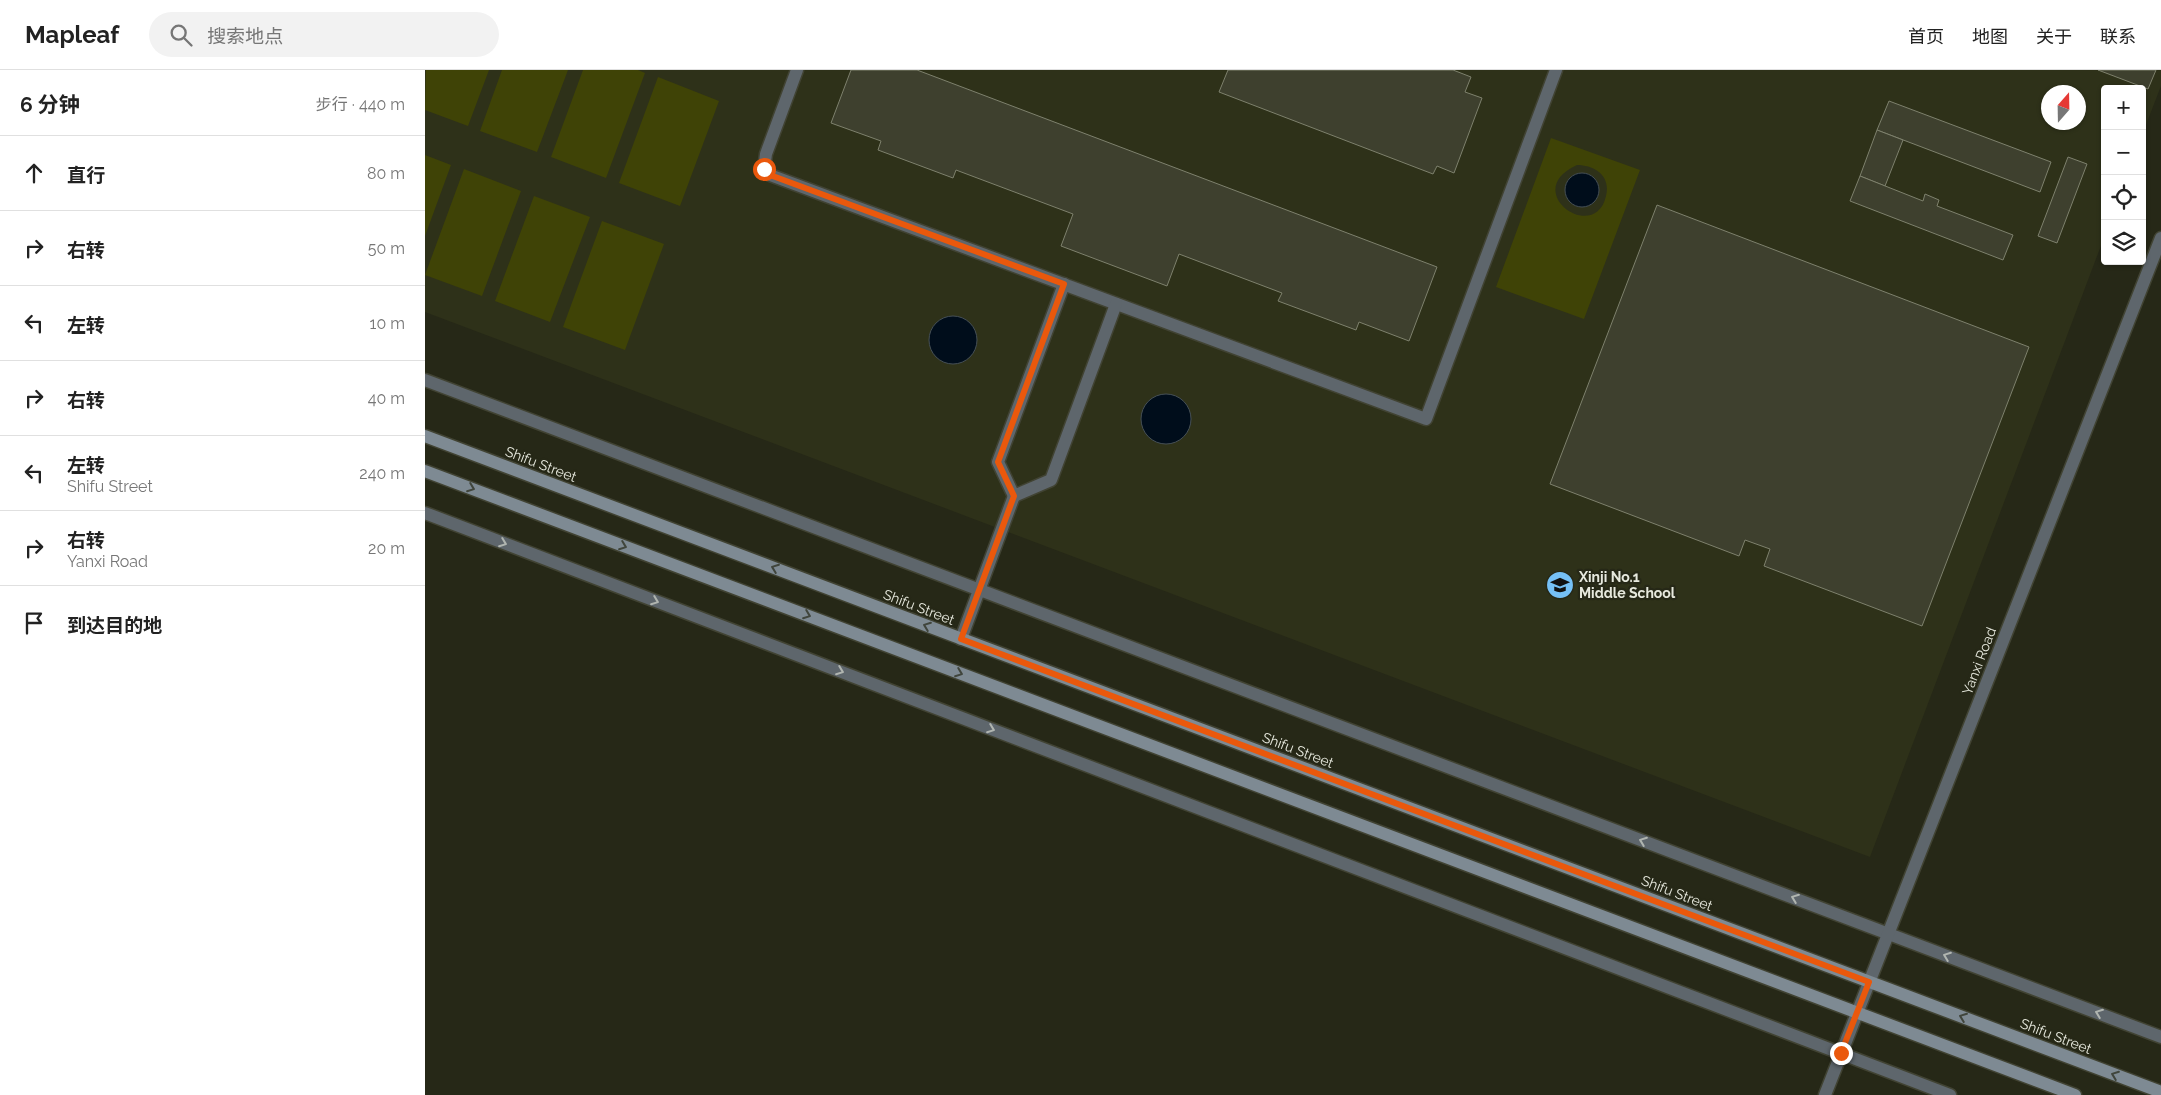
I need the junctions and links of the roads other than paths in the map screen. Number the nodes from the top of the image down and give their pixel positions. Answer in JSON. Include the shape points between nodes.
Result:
{"nodes":[{"id":1,"x":797,"y":70,"type":"edge"},
{"id":2,"x":1555,"y":70,"type":"edge"},
{"id":3,"x":2161,"y":238,"type":"edge"},
{"id":4,"x":1064,"y":284,"type":"junction"},
{"id":5,"x":1116,"y":304,"type":"junction"},
{"id":6,"x":425,"y":380,"type":"edge"},
{"id":7,"x":425,"y":436,"type":"edge"},
{"id":8,"x":425,"y":471,"type":"edge"},
{"id":9,"x":1014,"y":496,"type":"junction"},
{"id":10,"x":425,"y":513,"type":"edge"},
{"id":11,"x":961,"y":639,"type":"junction"},
{"id":12,"x":1888,"y":933,"type":"junction"},
{"id":13,"x":1869,"y":982,"type":"junction"},
{"id":14,"x":1857,"y":1012,"type":"junction"},
{"id":15,"x":2161,"y":1037,"type":"edge"},
{"id":16,"x":1841,"y":1053,"type":"junction"},
{"id":17,"x":2161,"y":1092,"type":"edge"},
{"id":18,"x":1825,"y":1095,"type":"edge"},
{"id":19,"x":1951,"y":1095,"type":"edge"},
{"id":20,"x":2075,"y":1095,"type":"edge"}],
"edges":[{"from":1,"to":4,"type":"street","via":[[766,154],[764,169],[770,175]]},
{"from":2,"to":5,"type":"street","via":[[1426,419]]},
{"from":3,"to":12,"type":"street","name":"Yanxi Road"},
{"from":4,"to":5,"type":"street"},
{"from":4,"to":9,"type":"street","via":[[998,462]]},
{"from":5,"to":9,"type":"street","via":[[1051,480]]},
{"from":12,"to":6,"type":"street","one_way":true},
{"from":11,"to":7,"type":"main road","name":"Shifu Street","one_way":true},
{"from":8,"to":14,"type":"main road","one_way":true},
{"from":9,"to":11,"type":"street"},
{"from":10,"to":16,"type":"street","one_way":true},
{"from":11,"to":13,"type":"main road","name":"Shifu Street"},
{"from":12,"to":13,"type":"street","name":"Yanxi Road"},
{"from":15,"to":12,"type":"street","one_way":true},
{"from":13,"to":14,"type":"street","name":"Yanxi Road"},
{"from":17,"to":13,"type":"main road","name":"Shifu Street","one_way":true},
{"from":14,"to":16,"type":"street","name":"Yanxi Road"},
{"from":14,"to":20,"type":"main road"},
{"from":16,"to":18,"type":"street","name":"Yanxi Road"},
{"from":16,"to":19,"type":"street"}]}
